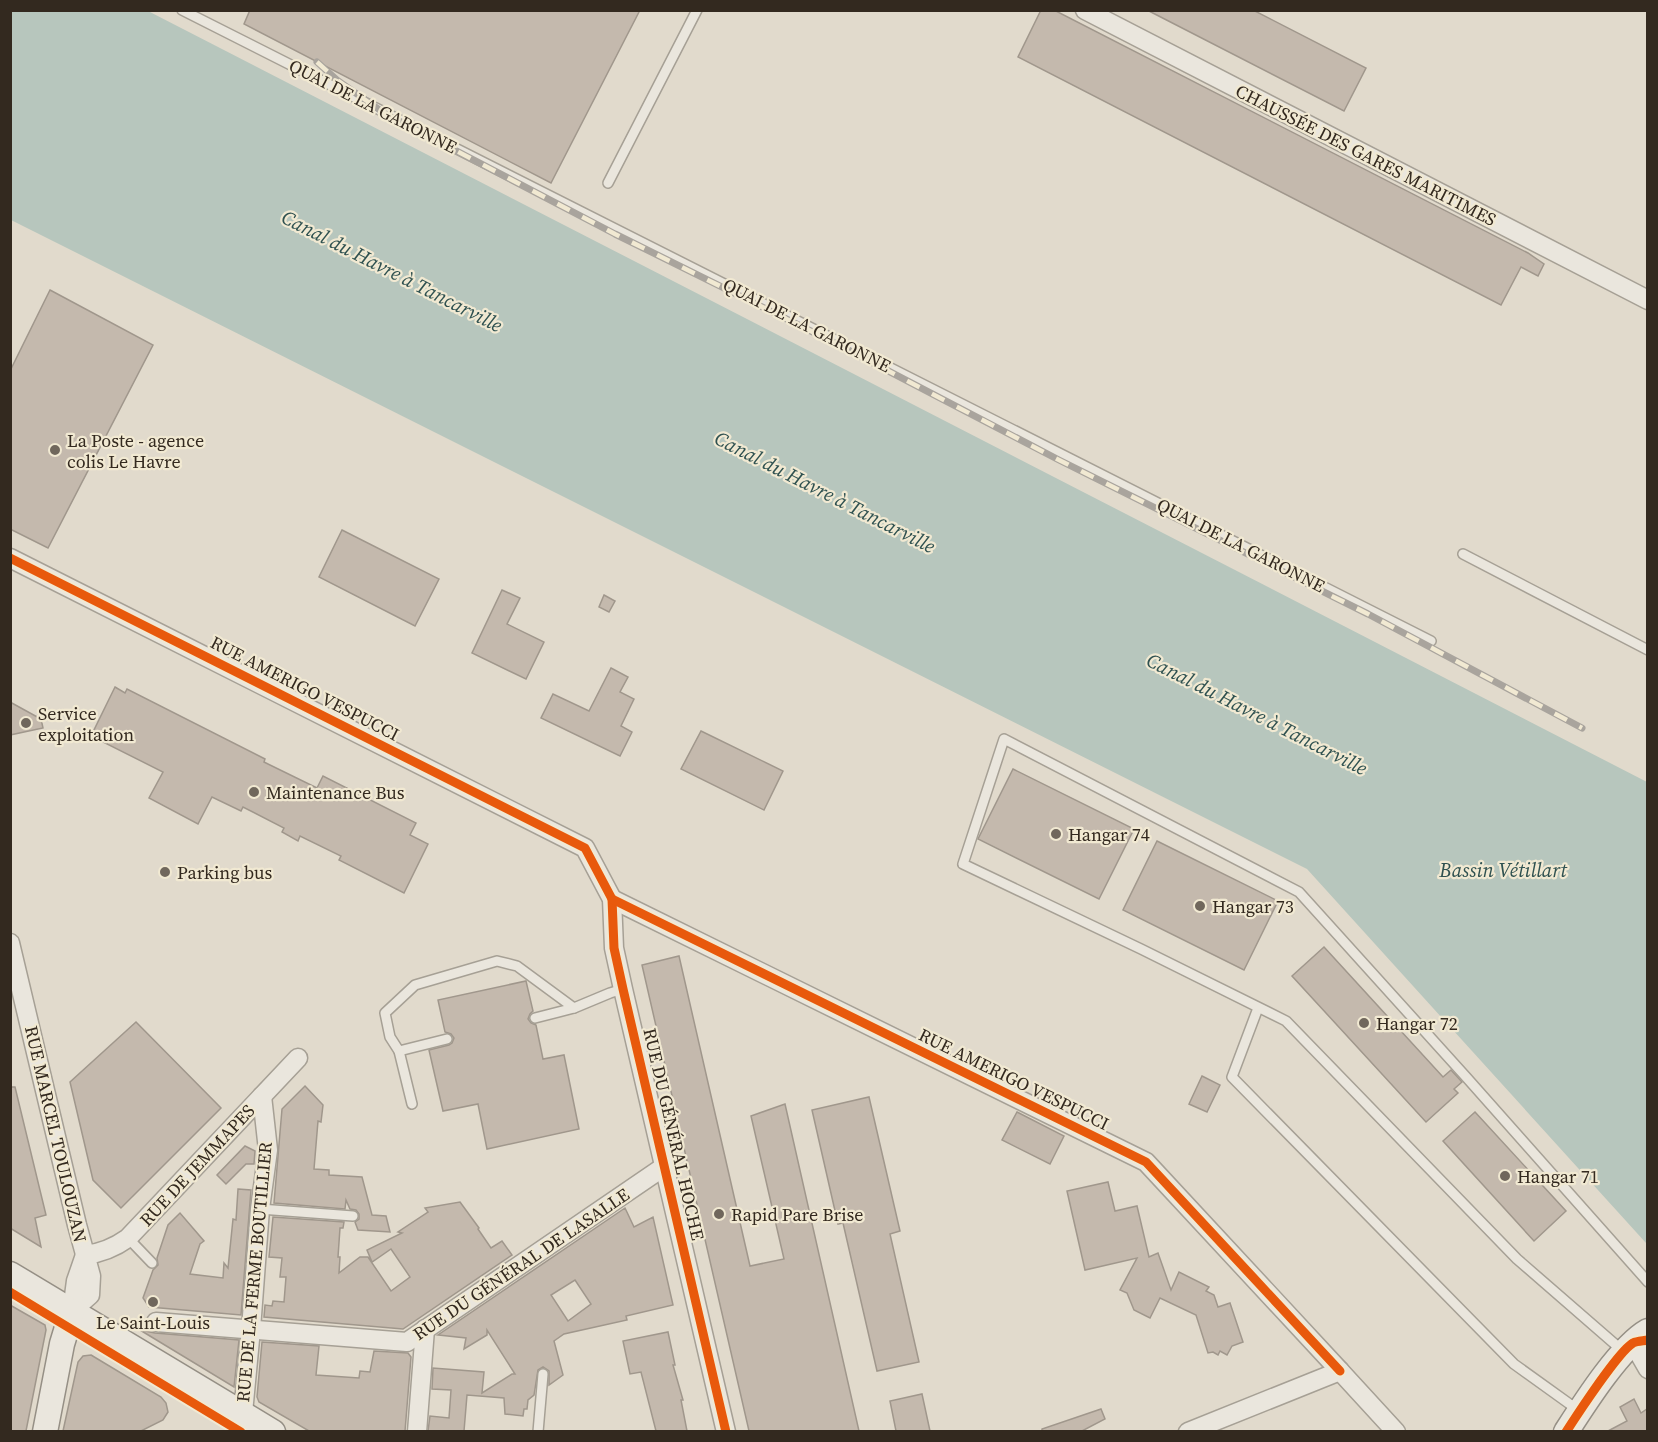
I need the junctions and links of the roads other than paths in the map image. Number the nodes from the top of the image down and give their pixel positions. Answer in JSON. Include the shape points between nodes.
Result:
{"nodes":[{"id":1,"x":182,"y":10,"type":"edge"},
{"id":2,"x":697,"y":10,"type":"edge"},
{"id":3,"x":1085,"y":10,"type":"edge"},
{"id":4,"x":608,"y":183,"type":"dead end"},
{"id":5,"x":1647,"y":300,"type":"edge"},
{"id":6,"x":1463,"y":554,"type":"dead end"},
{"id":7,"x":10,"y":558,"type":"edge"},
{"id":8,"x":1431,"y":641,"type":"dead end"},
{"id":9,"x":1647,"y":650,"type":"edge"},
{"id":10,"x":585,"y":848,"type":"joint"},
{"id":11,"x":612,"y":899,"type":"junction"},
{"id":12,"x":10,"y":943,"type":"edge"},
{"id":13,"x":623,"y":989,"type":"junction"},
{"id":14,"x":574,"y":1008,"type":"junction"},
{"id":15,"x":1258,"y":1008,"type":"junction"},
{"id":16,"x":535,"y":1018,"type":"dead end"},
{"id":17,"x":447,"y":1040,"type":"dead end"},
{"id":18,"x":399,"y":1051,"type":"junction"},
{"id":19,"x":298,"y":1058,"type":"dead end"},
{"id":20,"x":262,"y":1096,"type":"junction"},
{"id":21,"x":412,"y":1104,"type":"dead end"},
{"id":22,"x":665,"y":1166,"type":"junction"},
{"id":23,"x":260,"y":1209,"type":"junction"},
{"id":24,"x":353,"y":1216,"type":"dead end"},
{"id":25,"x":128,"y":1238,"type":"junction"},
{"id":26,"x":85,"y":1255,"type":"junction"},
{"id":27,"x":152,"y":1263,"type":"dead end"},
{"id":28,"x":10,"y":1274,"type":"edge"},
{"id":29,"x":1647,"y":1282,"type":"edge"},
{"id":30,"x":72,"y":1311,"type":"junction"},
{"id":31,"x":156,"y":1322,"type":"dead end"},
{"id":32,"x":251,"y":1329,"type":"junction"},
{"id":33,"x":425,"y":1329,"type":"junction"},
{"id":34,"x":1635,"y":1342,"type":"edge"},
{"id":35,"x":1647,"y":1368,"type":"edge"},
{"id":36,"x":1340,"y":1371,"type":"junction"},
{"id":37,"x":543,"y":1374,"type":"dead end"},
{"id":38,"x":1580,"y":1411,"type":"junction"},
{"id":39,"x":241,"y":1422,"type":"edge"},
{"id":40,"x":45,"y":1431,"type":"edge"},
{"id":41,"x":273,"y":1431,"type":"edge"},
{"id":42,"x":417,"y":1431,"type":"edge"},
{"id":43,"x":538,"y":1431,"type":"edge"},
{"id":44,"x":726,"y":1431,"type":"edge"},
{"id":45,"x":1189,"y":1431,"type":"edge"},
{"id":46,"x":1396,"y":1431,"type":"edge"},
{"id":47,"x":1566,"y":1431,"type":"edge"}],
"edges":[{"from":1,"to":8,"type":"lane","name":"QUAI DE LA GARONNE"},
{"from":2,"to":4,"type":"lane"},
{"from":3,"to":5,"type":"street","name":"CHAUSSÉE DES GARES MARITIMES"},
{"from":6,"to":9,"type":"lane"},
{"from":7,"to":10,"type":"street","name":"RUE AMERIGO VESPUCCI"},
{"from":10,"to":11,"type":"street","name":"RUE DU GÉNÉRAL HOCHE"},
{"from":11,"to":13,"type":"street","name":"RUE DU GÉNÉRAL HOCHE","via":[[614,948]]},
{"from":11,"to":36,"type":"street","name":"RUE AMERIGO VESPUCCI","via":[[1146,1162]]},
{"from":12,"to":26,"type":"street","name":"RUE MARCEL TOULOUZAN"},
{"from":13,"to":14,"type":"lane"},
{"from":13,"to":22,"type":"street","name":"RUE DU GÉNÉRAL HOCHE"},
{"from":14,"to":16,"type":"lane"},
{"from":14,"to":18,"type":"lane","via":[[518,966],[497,961],[415,985],[385,1012],[390,1037]]},
{"from":15,"to":29,"type":"lane","via":[[963,864],[1004,739],[1299,892]]},
{"from":15,"to":34,"type":"lane","via":[[1286,1021],[1517,1259]]},
{"from":15,"to":38,"type":"lane","via":[[1232,1077],[1514,1364]]},
{"from":17,"to":18,"type":"lane"},
{"from":18,"to":21,"type":"lane"},
{"from":19,"to":20,"type":"street","name":"RUE DE JEMMAPES"},
{"from":20,"to":23,"type":"street","name":"RUE DE LA FERME BOUTILLIER","via":[[268,1150]]},
{"from":20,"to":25,"type":"street","name":"RUE DE JEMMAPES"},
{"from":22,"to":33,"type":"street","name":"RUE DU GÉNÉRAL DE LASALLE"},
{"from":22,"to":44,"type":"street","name":"RUE DU GÉNÉRAL HOCHE"},
{"from":23,"to":24,"type":"lane"},
{"from":23,"to":32,"type":"street","name":"RUE DE LA FERME BOUTILLIER"},
{"from":25,"to":26,"type":"street","name":"RUE DE JEMMAPES","via":[[101,1253]]},
{"from":25,"to":27,"type":"lane"},
{"from":26,"to":30,"type":"street","name":"RUE MARCEL TOULOUZAN"},
{"from":28,"to":30,"type":"main road"},
{"from":30,"to":39,"type":"main road"},
{"from":30,"to":40,"type":"main road"},
{"from":31,"to":32,"type":"street","name":"RUE DU GÉNÉRAL DE LASALLE"},
{"from":32,"to":33,"type":"street","name":"RUE DU GÉNÉRAL DE LASALLE","via":[[407,1342]]},
{"from":32,"to":39,"type":"street","name":"RUE DE LA FERME BOUTILLIER"},
{"from":33,"to":42,"type":"street"},
{"from":34,"to":35,"type":"street"},
{"from":34,"to":38,"type":"main road"},
{"from":36,"to":45,"type":"street"},
{"from":36,"to":46,"type":"street","name":"RUE AMERIGO VESPUCCI"},
{"from":37,"to":43,"type":"lane"},
{"from":38,"to":47,"type":"main road"},
{"from":39,"to":41,"type":"main road"}]}
